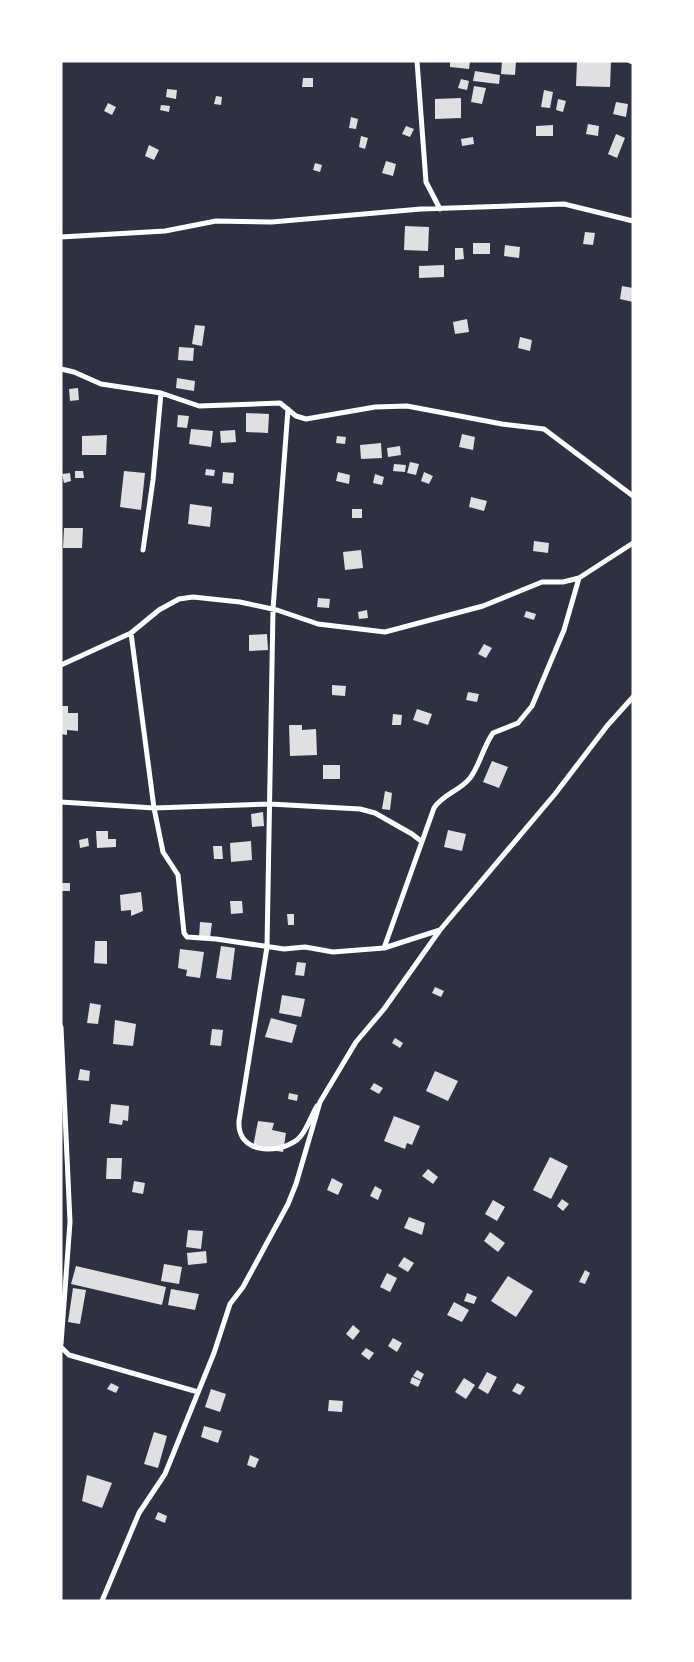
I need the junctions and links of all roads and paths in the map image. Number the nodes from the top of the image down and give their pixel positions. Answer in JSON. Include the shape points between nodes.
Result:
{"nodes":[{"id":1,"x":417,"y":61,"type":"edge"},
{"id":2,"x":440,"y":209,"type":"junction"},
{"id":3,"x":633,"y":221,"type":"edge"},
{"id":4,"x":61,"y":237,"type":"edge"},
{"id":5,"x":61,"y":370,"type":"edge"},
{"id":6,"x":161,"y":393,"type":"junction"},
{"id":7,"x":288,"y":409,"type":"junction"},
{"id":8,"x":633,"y":496,"type":"edge"},
{"id":9,"x":633,"y":543,"type":"edge"},
{"id":10,"x":143,"y":550,"type":"dead end"},
{"id":11,"x":579,"y":578,"type":"junction"},
{"id":12,"x":273,"y":609,"type":"junction"},
{"id":13,"x":131,"y":633,"type":"junction"},
{"id":14,"x":61,"y":665,"type":"edge"},
{"id":15,"x":633,"y":697,"type":"edge"},
{"id":16,"x":61,"y":802,"type":"edge"},
{"id":17,"x":270,"y":804,"type":"junction"},
{"id":18,"x":154,"y":808,"type":"junction"},
{"id":19,"x":421,"y":841,"type":"junction"},
{"id":20,"x":440,"y":930,"type":"junction"},
{"id":21,"x":267,"y":946,"type":"junction"},
{"id":22,"x":384,"y":948,"type":"junction"},
{"id":23,"x":61,"y":1027,"type":"edge"},
{"id":24,"x":320,"y":1102,"type":"junction"},
{"id":25,"x":61,"y":1346,"type":"edge"},
{"id":26,"x":198,"y":1392,"type":"junction"},
{"id":27,"x":102,"y":1601,"type":"edge"}],
"edges":[{"from":1,"to":2,"type":"street","via":[[426,182]]},
{"from":2,"to":3,"type":"street","via":[[564,204]]},
{"from":2,"to":4,"type":"street","via":[[272,222],[216,221],[174,230]]},
{"from":5,"to":6,"type":"street","via":[[115,387]]},
{"from":6,"to":7,"type":"street","via":[[199,406],[268,402],[280,403]]},
{"from":6,"to":10,"type":"street"},
{"from":7,"to":8,"type":"street","via":[[306,419],[375,407],[407,406],[502,424],[544,428]]},
{"from":7,"to":12,"type":"street"},
{"from":9,"to":11,"type":"street"},
{"from":11,"to":12,"type":"street","via":[[534,584],[483,606],[386,632],[318,624]]},
{"from":11,"to":19,"type":"street","via":[[564,630],[532,706],[518,723],[493,733],[470,778],[440,800]]},
{"from":12,"to":13,"type":"street","via":[[193,597],[179,599]]},
{"from":12,"to":17,"type":"street"},
{"from":13,"to":14,"type":"street"},
{"from":13,"to":18,"type":"street"},
{"from":15,"to":20,"type":"street"},
{"from":16,"to":18,"type":"street"},
{"from":17,"to":18,"type":"street"},
{"from":17,"to":19,"type":"street","via":[[368,811]]},
{"from":17,"to":21,"type":"street"},
{"from":18,"to":21,"type":"street","via":[[162,852],[178,875],[187,937]]},
{"from":19,"to":22,"type":"street"},
{"from":20,"to":22,"type":"street"},
{"from":20,"to":24,"type":"street","via":[[384,1010],[356,1042]]},
{"from":21,"to":22,"type":"street","via":[[333,952]]},
{"from":21,"to":24,"type":"street","via":[[239,1121],[241,1137],[260,1149],[278,1149],[302,1134]]},
{"from":23,"to":25,"type":"street","via":[[70,1222]]},
{"from":24,"to":26,"type":"street","via":[[288,1204],[243,1287],[230,1304]]},
{"from":25,"to":26,"type":"street","via":[[69,1356]]},
{"from":26,"to":27,"type":"street","via":[[165,1474],[139,1513]]}]}
